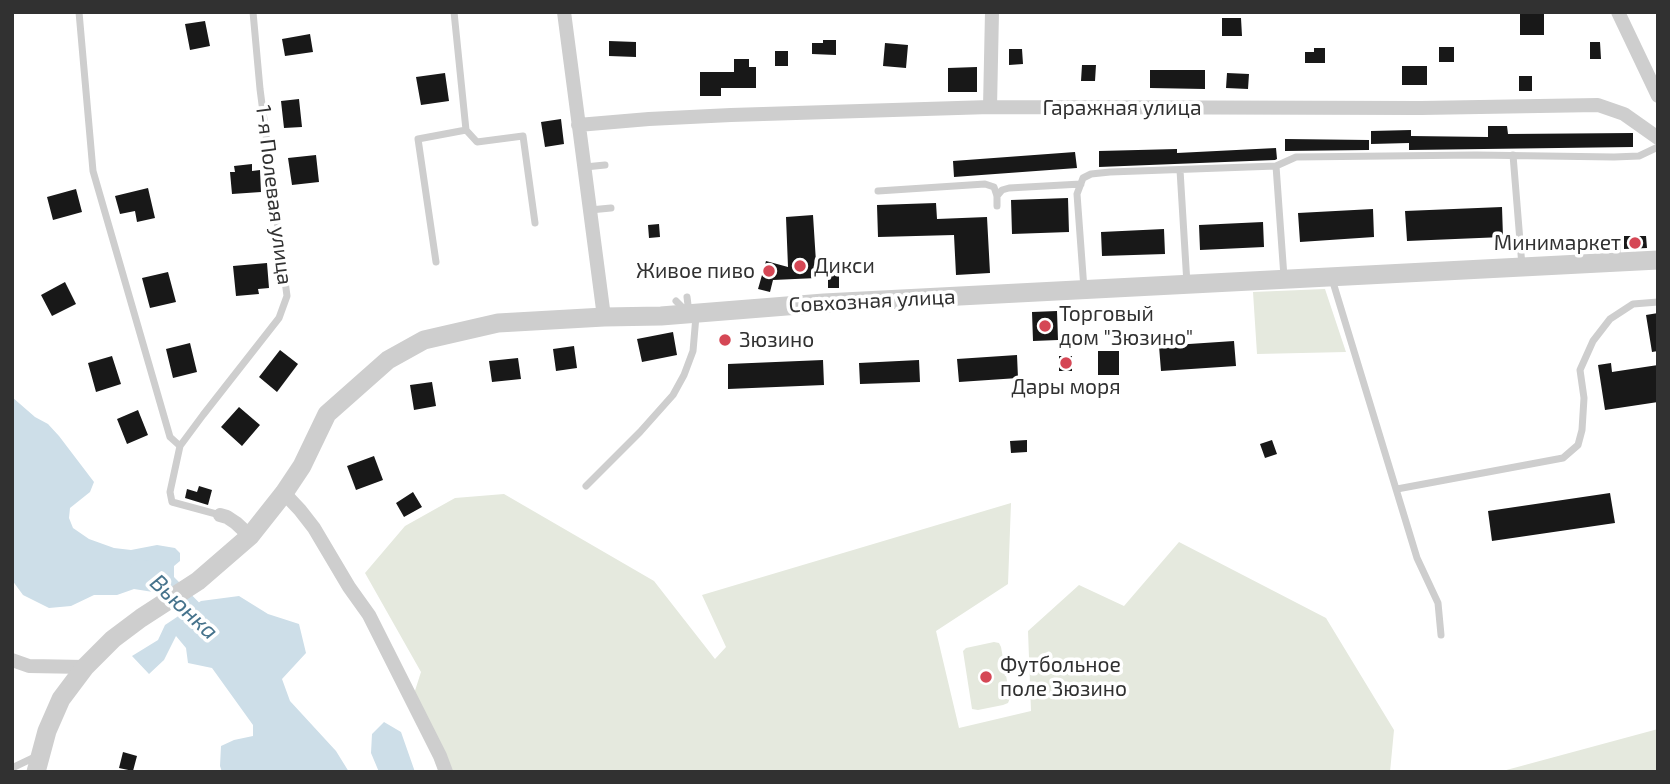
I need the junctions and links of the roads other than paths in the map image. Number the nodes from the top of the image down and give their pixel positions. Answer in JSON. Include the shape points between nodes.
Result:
{"nodes":[{"id":1,"x":79,"y":12,"type":"edge"},
{"id":2,"x":253,"y":12,"type":"edge"},
{"id":3,"x":454,"y":12,"type":"edge"},
{"id":4,"x":564,"y":12,"type":"edge"},
{"id":5,"x":992,"y":12,"type":"edge"},
{"id":6,"x":1618,"y":12,"type":"edge"},
{"id":7,"x":1658,"y":96,"type":"edge"},
{"id":8,"x":990,"y":107,"type":"junction"},
{"id":9,"x":578,"y":125,"type":"junction"},
{"id":10,"x":466,"y":130,"type":"junction"},
{"id":11,"x":1658,"y":138,"type":"edge"},
{"id":12,"x":1658,"y":147,"type":"edge"},
{"id":13,"x":1513,"y":155,"type":"junction"},
{"id":14,"x":605,"y":165,"type":"dead end"},
{"id":15,"x":1276,"y":166,"type":"junction"},
{"id":16,"x":584,"y":167,"type":"junction"},
{"id":17,"x":1180,"y":170,"type":"junction"},
{"id":18,"x":1081,"y":184,"type":"junction"},
{"id":19,"x":878,"y":191,"type":"dead end"},
{"id":20,"x":997,"y":196,"type":"junction"},
{"id":21,"x":997,"y":206,"type":"dead end"},
{"id":22,"x":611,"y":208,"type":"dead end"},
{"id":23,"x":590,"y":210,"type":"junction"},
{"id":24,"x":535,"y":223,"type":"dead end"},
{"id":25,"x":1658,"y":260,"type":"edge"},
{"id":26,"x":436,"y":262,"type":"dead end"},
{"id":27,"x":1522,"y":267,"type":"junction"},
{"id":28,"x":1331,"y":277,"type":"junction"},
{"id":29,"x":1284,"y":279,"type":"junction"},
{"id":30,"x":1187,"y":284,"type":"junction"},
{"id":31,"x":1084,"y":289,"type":"junction"},
{"id":32,"x":1658,"y":302,"type":"edge"},
{"id":33,"x":687,"y":306,"type":"junction"},
{"id":34,"x":604,"y":317,"type":"junction"},
{"id":35,"x":180,"y":446,"type":"junction"},
{"id":36,"x":586,"y":486,"type":"dead end"},
{"id":37,"x":1396,"y":489,"type":"junction"},
{"id":38,"x":284,"y":493,"type":"junction"},
{"id":39,"x":220,"y":515,"type":"joint"},
{"id":40,"x":250,"y":536,"type":"junction"},
{"id":41,"x":1441,"y":635,"type":"dead end"},
{"id":42,"x":12,"y":660,"type":"edge"},
{"id":43,"x":85,"y":667,"type":"junction"},
{"id":44,"x":38,"y":763,"type":"edge"},
{"id":45,"x":12,"y":768,"type":"edge"},
{"id":46,"x":446,"y":772,"type":"edge"}],
"edges":[{"from":1,"to":35,"type":"lane","via":[[93,171],[170,437]]},
{"from":2,"to":35,"type":"lane","name":"1-я Полевая улица","via":[[286,296],[279,318]]},
{"from":3,"to":10,"type":"lane"},
{"from":4,"to":9,"type":"street"},
{"from":5,"to":8,"type":"street"},
{"from":6,"to":7,"type":"street"},
{"from":8,"to":9,"type":"street","name":"Гаражная улица"},
{"from":8,"to":11,"type":"street","name":"Гаражная улица","via":[[1598,105],[1624,114]]},
{"from":9,"to":16,"type":"street"},
{"from":10,"to":24,"type":"lane","via":[[477,142],[523,136]]},
{"from":10,"to":26,"type":"lane","via":[[418,139]]},
{"from":12,"to":13,"type":"lane","via":[[1639,156]]},
{"from":13,"to":15,"type":"lane","via":[[1296,157]]},
{"from":13,"to":27,"type":"lane"},
{"from":14,"to":16,"type":"lane"},
{"from":15,"to":17,"type":"lane"},
{"from":15,"to":29,"type":"lane"},
{"from":16,"to":23,"type":"street"},
{"from":17,"to":18,"type":"lane","via":[[1091,174]]},
{"from":17,"to":30,"type":"lane"},
{"from":18,"to":20,"type":"lane","via":[[1009,188]]},
{"from":18,"to":31,"type":"lane","via":[[1077,194]]},
{"from":19,"to":20,"type":"lane","via":[[985,184],[994,187]]},
{"from":20,"to":21,"type":"lane"},
{"from":22,"to":23,"type":"lane"},
{"from":23,"to":34,"type":"street"},
{"from":25,"to":27,"type":"street","name":"Совхозная улица","via":[[1617,253]]},
{"from":27,"to":28,"type":"street","name":"Совхозная улица"},
{"from":28,"to":29,"type":"street","name":"Совхозная улица"},
{"from":28,"to":37,"type":"lane"},
{"from":29,"to":30,"type":"street","name":"Совхозная улица"},
{"from":30,"to":31,"type":"street","name":"Совхозная улица"},
{"from":31,"to":33,"type":"street","name":"Совхозная улица"},
{"from":32,"to":37,"type":"lane","via":[[1633,304],[1610,319],[1593,341],[1580,369],[1582,430],[1578,445],[1563,458]]},
{"from":33,"to":34,"type":"street","name":"Совхозная улица","via":[[661,316]]},
{"from":33,"to":36,"type":"lane","via":[[693,351],[673,395]]},
{"from":34,"to":38,"type":"street","name":"Совхозная улица","via":[[498,323],[424,341],[388,360],[327,414]]},
{"from":35,"to":39,"type":"lane","name":"1-я Полевая улица","via":[[172,502]]},
{"from":37,"to":41,"type":"lane","via":[[1417,558],[1438,603]]},
{"from":38,"to":40,"type":"street","name":"Совхозная улица"},
{"from":38,"to":46,"type":"street","via":[[314,528],[369,615]]},
{"from":39,"to":40,"type":"street"},
{"from":40,"to":43,"type":"street","name":"Совхозная улица","via":[[198,582],[113,639]]},
{"from":42,"to":43,"type":"street","via":[[29,666]]},
{"from":43,"to":44,"type":"street","name":"Совхозная улица","via":[[61,699]]},
{"from":44,"to":45,"type":"lane"}]}
